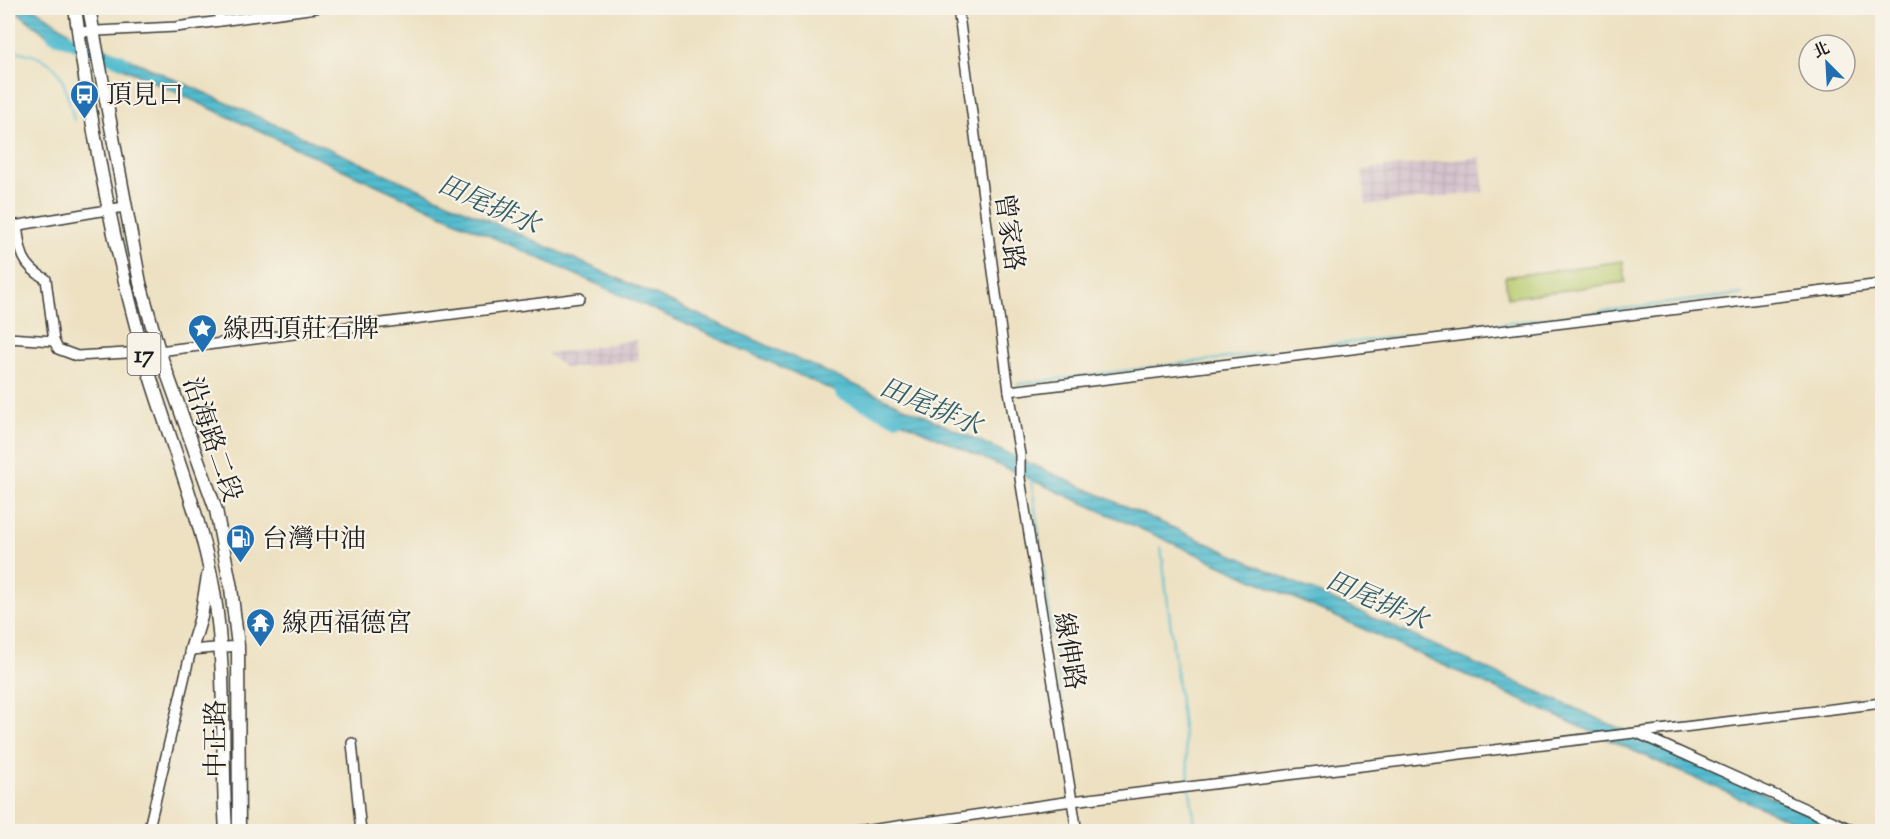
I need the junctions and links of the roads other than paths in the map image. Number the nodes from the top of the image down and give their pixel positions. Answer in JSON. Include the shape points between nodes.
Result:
{"nodes":[{"id":1,"x":75,"y":8,"type":"edge"},
{"id":2,"x":89,"y":8,"type":"edge"},
{"id":3,"x":218,"y":8,"type":"edge"},
{"id":4,"x":316,"y":8,"type":"edge"},
{"id":5,"x":958,"y":8,"type":"edge"},
{"id":6,"x":220,"y":21,"type":"junction"},
{"id":7,"x":78,"y":32,"type":"junction"},
{"id":8,"x":93,"y":34,"type":"junction"},
{"id":9,"x":124,"y":207,"type":"junction"},
{"id":10,"x":110,"y":210,"type":"junction"},
{"id":11,"x":12,"y":226,"type":"edge"},
{"id":12,"x":1882,"y":284,"type":"edge"},
{"id":13,"x":580,"y":298,"type":"dead end"},
{"id":14,"x":8,"y":338,"type":"edge"},
{"id":15,"x":54,"y":341,"type":"junction"},
{"id":16,"x":159,"y":351,"type":"junction"},
{"id":17,"x":143,"y":352,"type":"junction"},
{"id":18,"x":1009,"y":391,"type":"junction"},
{"id":19,"x":1019,"y":461,"type":"joint"},
{"id":20,"x":210,"y":569,"type":"junction"},
{"id":21,"x":238,"y":646,"type":"junction"},
{"id":22,"x":222,"y":647,"type":"junction"},
{"id":23,"x":191,"y":650,"type":"junction"},
{"id":24,"x":1882,"y":703,"type":"edge"},
{"id":25,"x":1636,"y":733,"type":"junction"},
{"id":26,"x":352,"y":743,"type":"dead end"},
{"id":27,"x":1072,"y":801,"type":"junction"},
{"id":28,"x":148,"y":831,"type":"edge"},
{"id":29,"x":226,"y":831,"type":"edge"},
{"id":30,"x":239,"y":831,"type":"edge"},
{"id":31,"x":361,"y":831,"type":"edge"},
{"id":32,"x":856,"y":831,"type":"edge"},
{"id":33,"x":1077,"y":831,"type":"edge"},
{"id":34,"x":1857,"y":831,"type":"edge"}],
"edges":[{"from":1,"to":7,"type":"main road","number":"17"},
{"from":2,"to":8,"type":"main road","number":"17"},
{"from":3,"to":6,"type":"street"},
{"from":4,"to":6,"type":"street"},
{"from":5,"to":18,"type":"street","name":"曾家路"},
{"from":6,"to":8,"type":"street"},
{"from":7,"to":8,"type":"street"},
{"from":7,"to":10,"type":"main road","name":"沿海路二段","number":"17"},
{"from":8,"to":9,"type":"main road","name":"沿海路二段","number":"17"},
{"from":9,"to":10,"type":"street"},
{"from":9,"to":16,"type":"main road","name":"沿海路二段","number":"17"},
{"from":10,"to":11,"type":"street"},
{"from":10,"to":17,"type":"main road","name":"沿海路二段","number":"17"},
{"from":11,"to":15,"type":"street","via":[[30,271],[46,279]]},
{"from":12,"to":18,"type":"street"},
{"from":13,"to":16,"type":"street"},
{"from":14,"to":15,"type":"street"},
{"from":15,"to":17,"type":"street","via":[[58,349],[77,356]]},
{"from":16,"to":17,"type":"street"},
{"from":16,"to":21,"type":"main road","name":"沿海路二段","number":"17","via":[[216,510]]},
{"from":17,"to":20,"type":"main road","name":"沿海路二段","number":"17","via":[[192,496]]},
{"from":18,"to":19,"type":"street","name":"曾家路"},
{"from":19,"to":27,"type":"street","name":"線伸路"},
{"from":20,"to":22,"type":"main road","name":"沿海路二段","number":"17"},
{"from":20,"to":23,"type":"main road"},
{"from":21,"to":22,"type":"street"},
{"from":21,"to":30,"type":"main road","name":"中正路","number":"17"},
{"from":22,"to":23,"type":"street"},
{"from":22,"to":29,"type":"main road","name":"中正路","number":"17"},
{"from":23,"to":28,"type":"street"},
{"from":24,"to":25,"type":"street"},
{"from":25,"to":27,"type":"street"},
{"from":25,"to":34,"type":"street"},
{"from":26,"to":31,"type":"street"},
{"from":27,"to":32,"type":"street"},
{"from":27,"to":33,"type":"street","name":"線伸路"}]}
